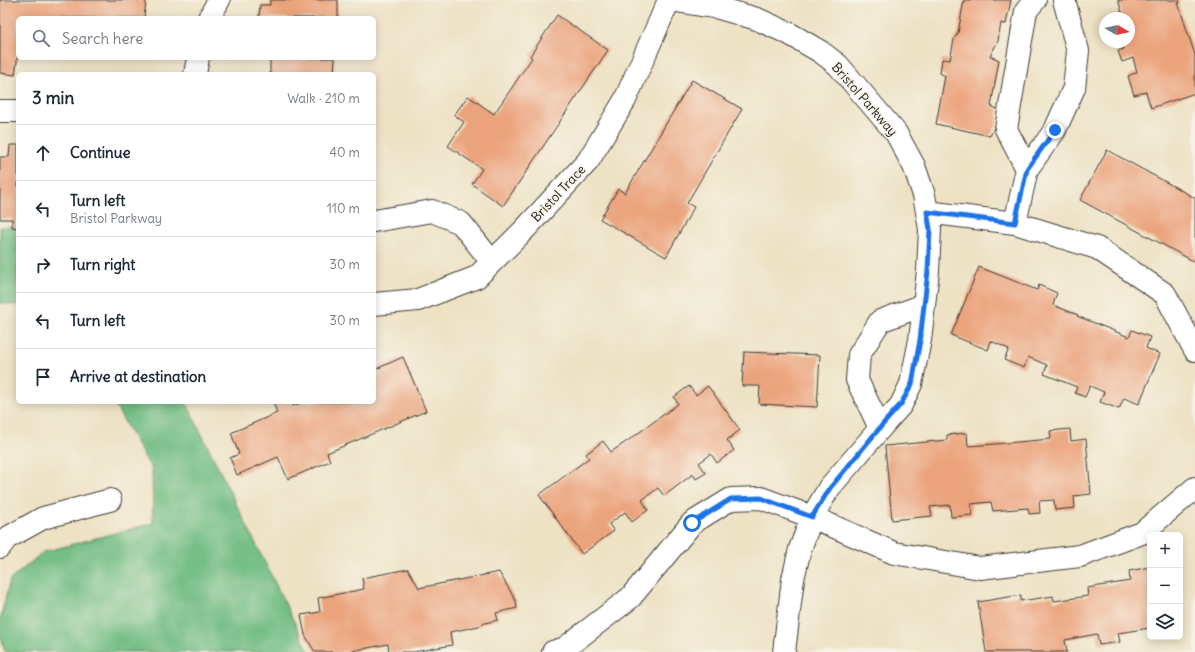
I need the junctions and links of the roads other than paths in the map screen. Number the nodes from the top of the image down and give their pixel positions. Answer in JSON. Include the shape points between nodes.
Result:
{"nodes":[{"id":1,"x":219,"y":0,"type":"edge"},
{"id":2,"x":669,"y":0,"type":"edge"},
{"id":3,"x":1035,"y":0,"type":"edge"},
{"id":4,"x":1064,"y":0,"type":"edge"},
{"id":5,"x":209,"y":16,"type":"edge"},
{"id":6,"x":198,"y":60,"type":"edge"},
{"id":7,"x":195,"y":72,"type":"edge"},
{"id":8,"x":0,"y":111,"type":"edge"},
{"id":9,"x":16,"y":111,"type":"edge"},
{"id":10,"x":1027,"y":169,"type":"junction"},
{"id":11,"x":927,"y":212,"type":"junction"},
{"id":12,"x":376,"y":221,"type":"edge"},
{"id":13,"x":1015,"y":223,"type":"junction"},
{"id":14,"x":492,"y":262,"type":"junction"},
{"id":15,"x":376,"y":304,"type":"edge"},
{"id":16,"x":924,"y":305,"type":"junction"},
{"id":17,"x":1195,"y":350,"type":"edge"},
{"id":18,"x":880,"y":428,"type":"junction"},
{"id":19,"x":1195,"y":488,"type":"edge"},
{"id":20,"x":110,"y":500,"type":"dead end"},
{"id":21,"x":812,"y":517,"type":"junction"},
{"id":22,"x":0,"y":547,"type":"edge"},
{"id":23,"x":789,"y":648,"type":"edge"},
{"id":24,"x":553,"y":652,"type":"edge"}],
"edges":[{"from":1,"to":5,"type":"street"},
{"from":2,"to":11,"type":"street","name":"Bristol Parkway","via":[[718,8],[757,19],[790,34],[838,65],[896,133],[914,166]]},
{"from":2,"to":14,"type":"street","name":"Bristol Trace","via":[[625,100],[588,161]]},
{"from":3,"to":10,"type":"street","via":[[1026,11],[1006,129]]},
{"from":4,"to":10,"type":"street","via":[[1078,51],[1074,88],[1055,130]]},
{"from":6,"to":7,"type":"street"},
{"from":8,"to":9,"type":"street"},
{"from":10,"to":13,"type":"street"},
{"from":11,"to":13,"type":"street"},
{"from":11,"to":16,"type":"street","name":"Bristol Parkway","via":[[930,229]]},
{"from":12,"to":14,"type":"street","via":[[432,211],[461,223]]},
{"from":13,"to":17,"type":"street","via":[[1097,248],[1164,294]]},
{"from":14,"to":15,"type":"street","name":"Bristol Trace","via":[[477,277],[418,300]]},
{"from":16,"to":18,"type":"street","name":"Bristol Parkway","via":[[912,384],[901,404]]},
{"from":16,"to":18,"type":"street","via":[[880,321],[859,355],[857,380]]},
{"from":18,"to":21,"type":"street","name":"Bristol Parkway","via":[[830,488]]},
{"from":19,"to":21,"type":"street","via":[[1142,533],[1080,556],[980,568],[894,553]]},
{"from":20,"to":22,"type":"street","via":[[43,518],[7,538]]},
{"from":21,"to":23,"type":"street","name":"Bristol Parkway","via":[[800,549],[793,579]]},
{"from":21,"to":24,"type":"street","via":[[761,498],[731,499],[692,523],[630,598],[565,648]]}]}
